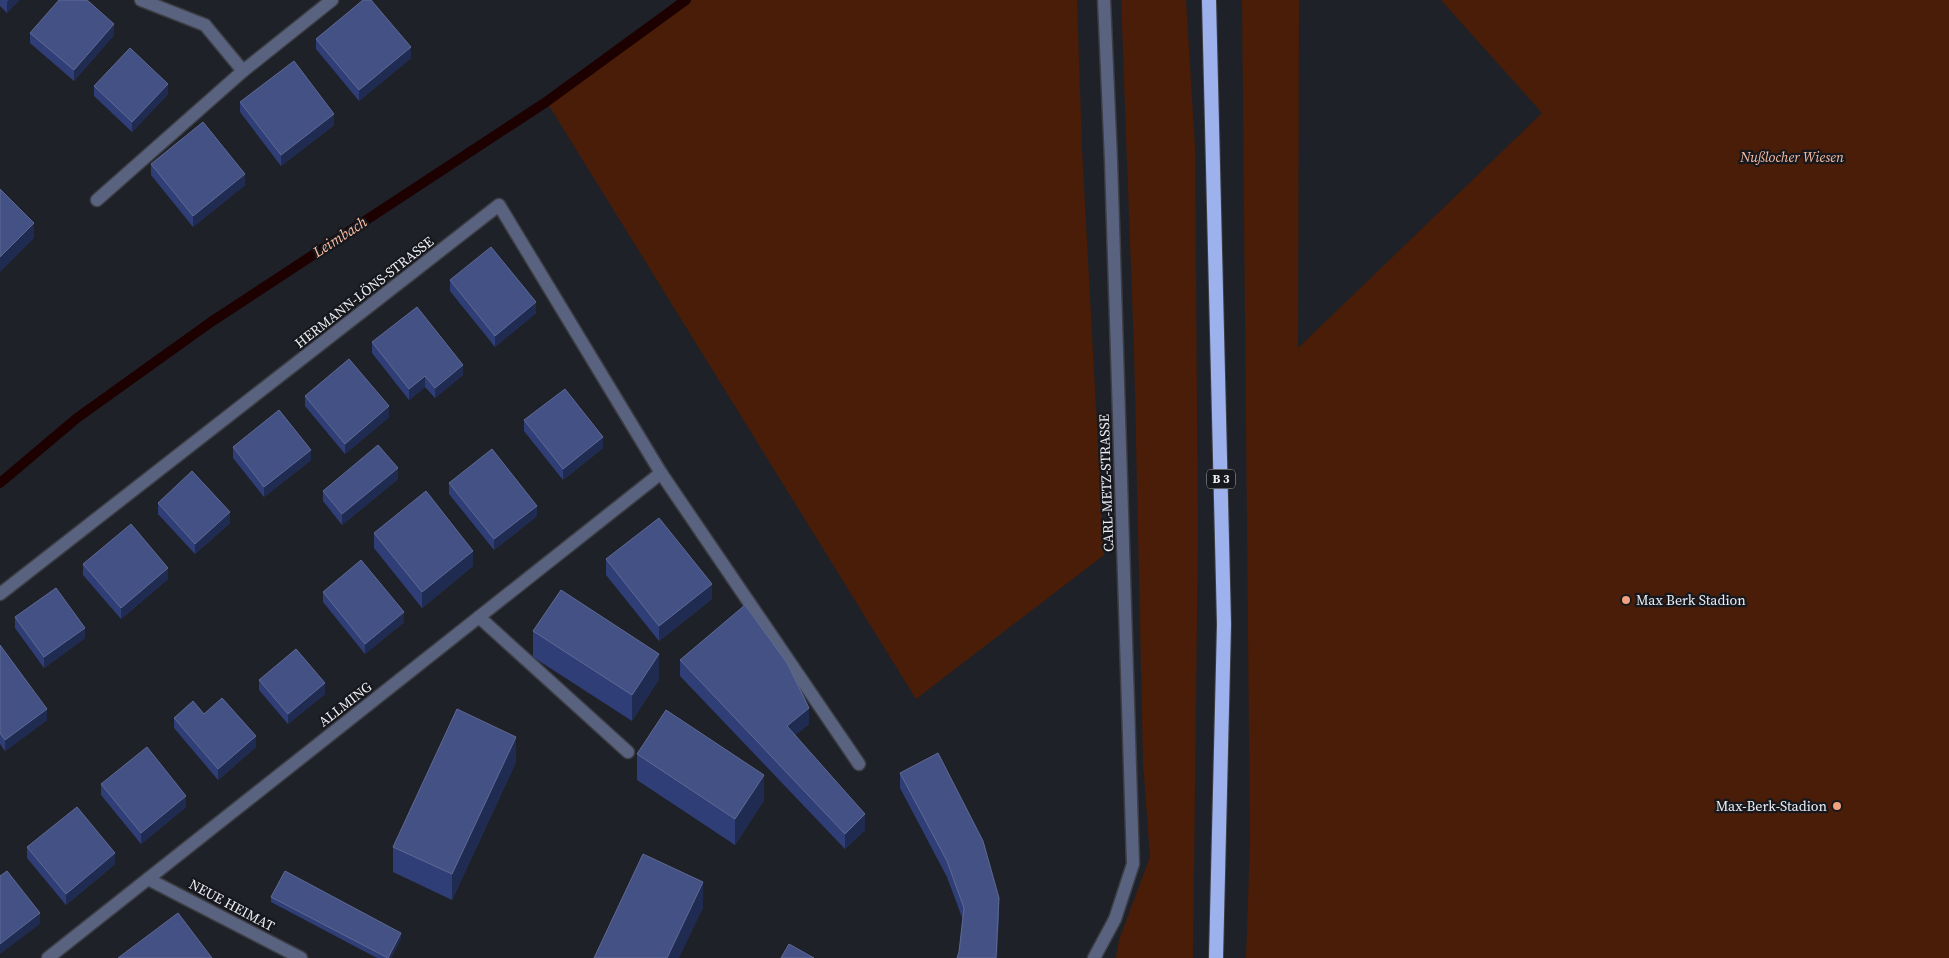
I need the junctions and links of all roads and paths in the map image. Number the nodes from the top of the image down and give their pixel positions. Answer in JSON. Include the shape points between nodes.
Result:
{"nodes":[{"id":1,"x":141,"y":0,"type":"edge"},
{"id":2,"x":332,"y":0,"type":"edge"},
{"id":3,"x":1104,"y":0,"type":"edge"},
{"id":4,"x":1209,"y":0,"type":"edge"},
{"id":5,"x":243,"y":71,"type":"junction"},
{"id":6,"x":97,"y":200,"type":"dead end"},
{"id":7,"x":661,"y":474,"type":"junction"},
{"id":8,"x":0,"y":594,"type":"edge"},
{"id":9,"x":479,"y":617,"type":"junction"},
{"id":10,"x":628,"y":752,"type":"dead end"},
{"id":11,"x":859,"y":764,"type":"dead end"},
{"id":12,"x":148,"y":879,"type":"junction"},
{"id":13,"x":48,"y":958,"type":"edge"},
{"id":14,"x":301,"y":958,"type":"edge"},
{"id":15,"x":1094,"y":958,"type":"edge"},
{"id":16,"x":1216,"y":958,"type":"edge"}],
"edges":[{"from":1,"to":5,"type":"street","via":[[205,25]]},
{"from":2,"to":5,"type":"street"},
{"from":3,"to":15,"type":"street","name":"CARL-METZ-STRASSE","via":[[1133,864],[1115,920]]},
{"from":4,"to":16,"type":"highway","number":"B 3","via":[[1224,624]]},
{"from":5,"to":6,"type":"street"},
{"from":7,"to":8,"type":"street","name":"HERMANN-LÖNS-STRASSE","via":[[499,205]]},
{"from":7,"to":9,"type":"street","name":"ALLMING"},
{"from":7,"to":11,"type":"street"},
{"from":9,"to":10,"type":"street"},
{"from":9,"to":12,"type":"street","name":"ALLMING"},
{"from":12,"to":13,"type":"street","name":"ALLMING"},
{"from":12,"to":14,"type":"street","name":"NEUE HEIMAT"}]}
